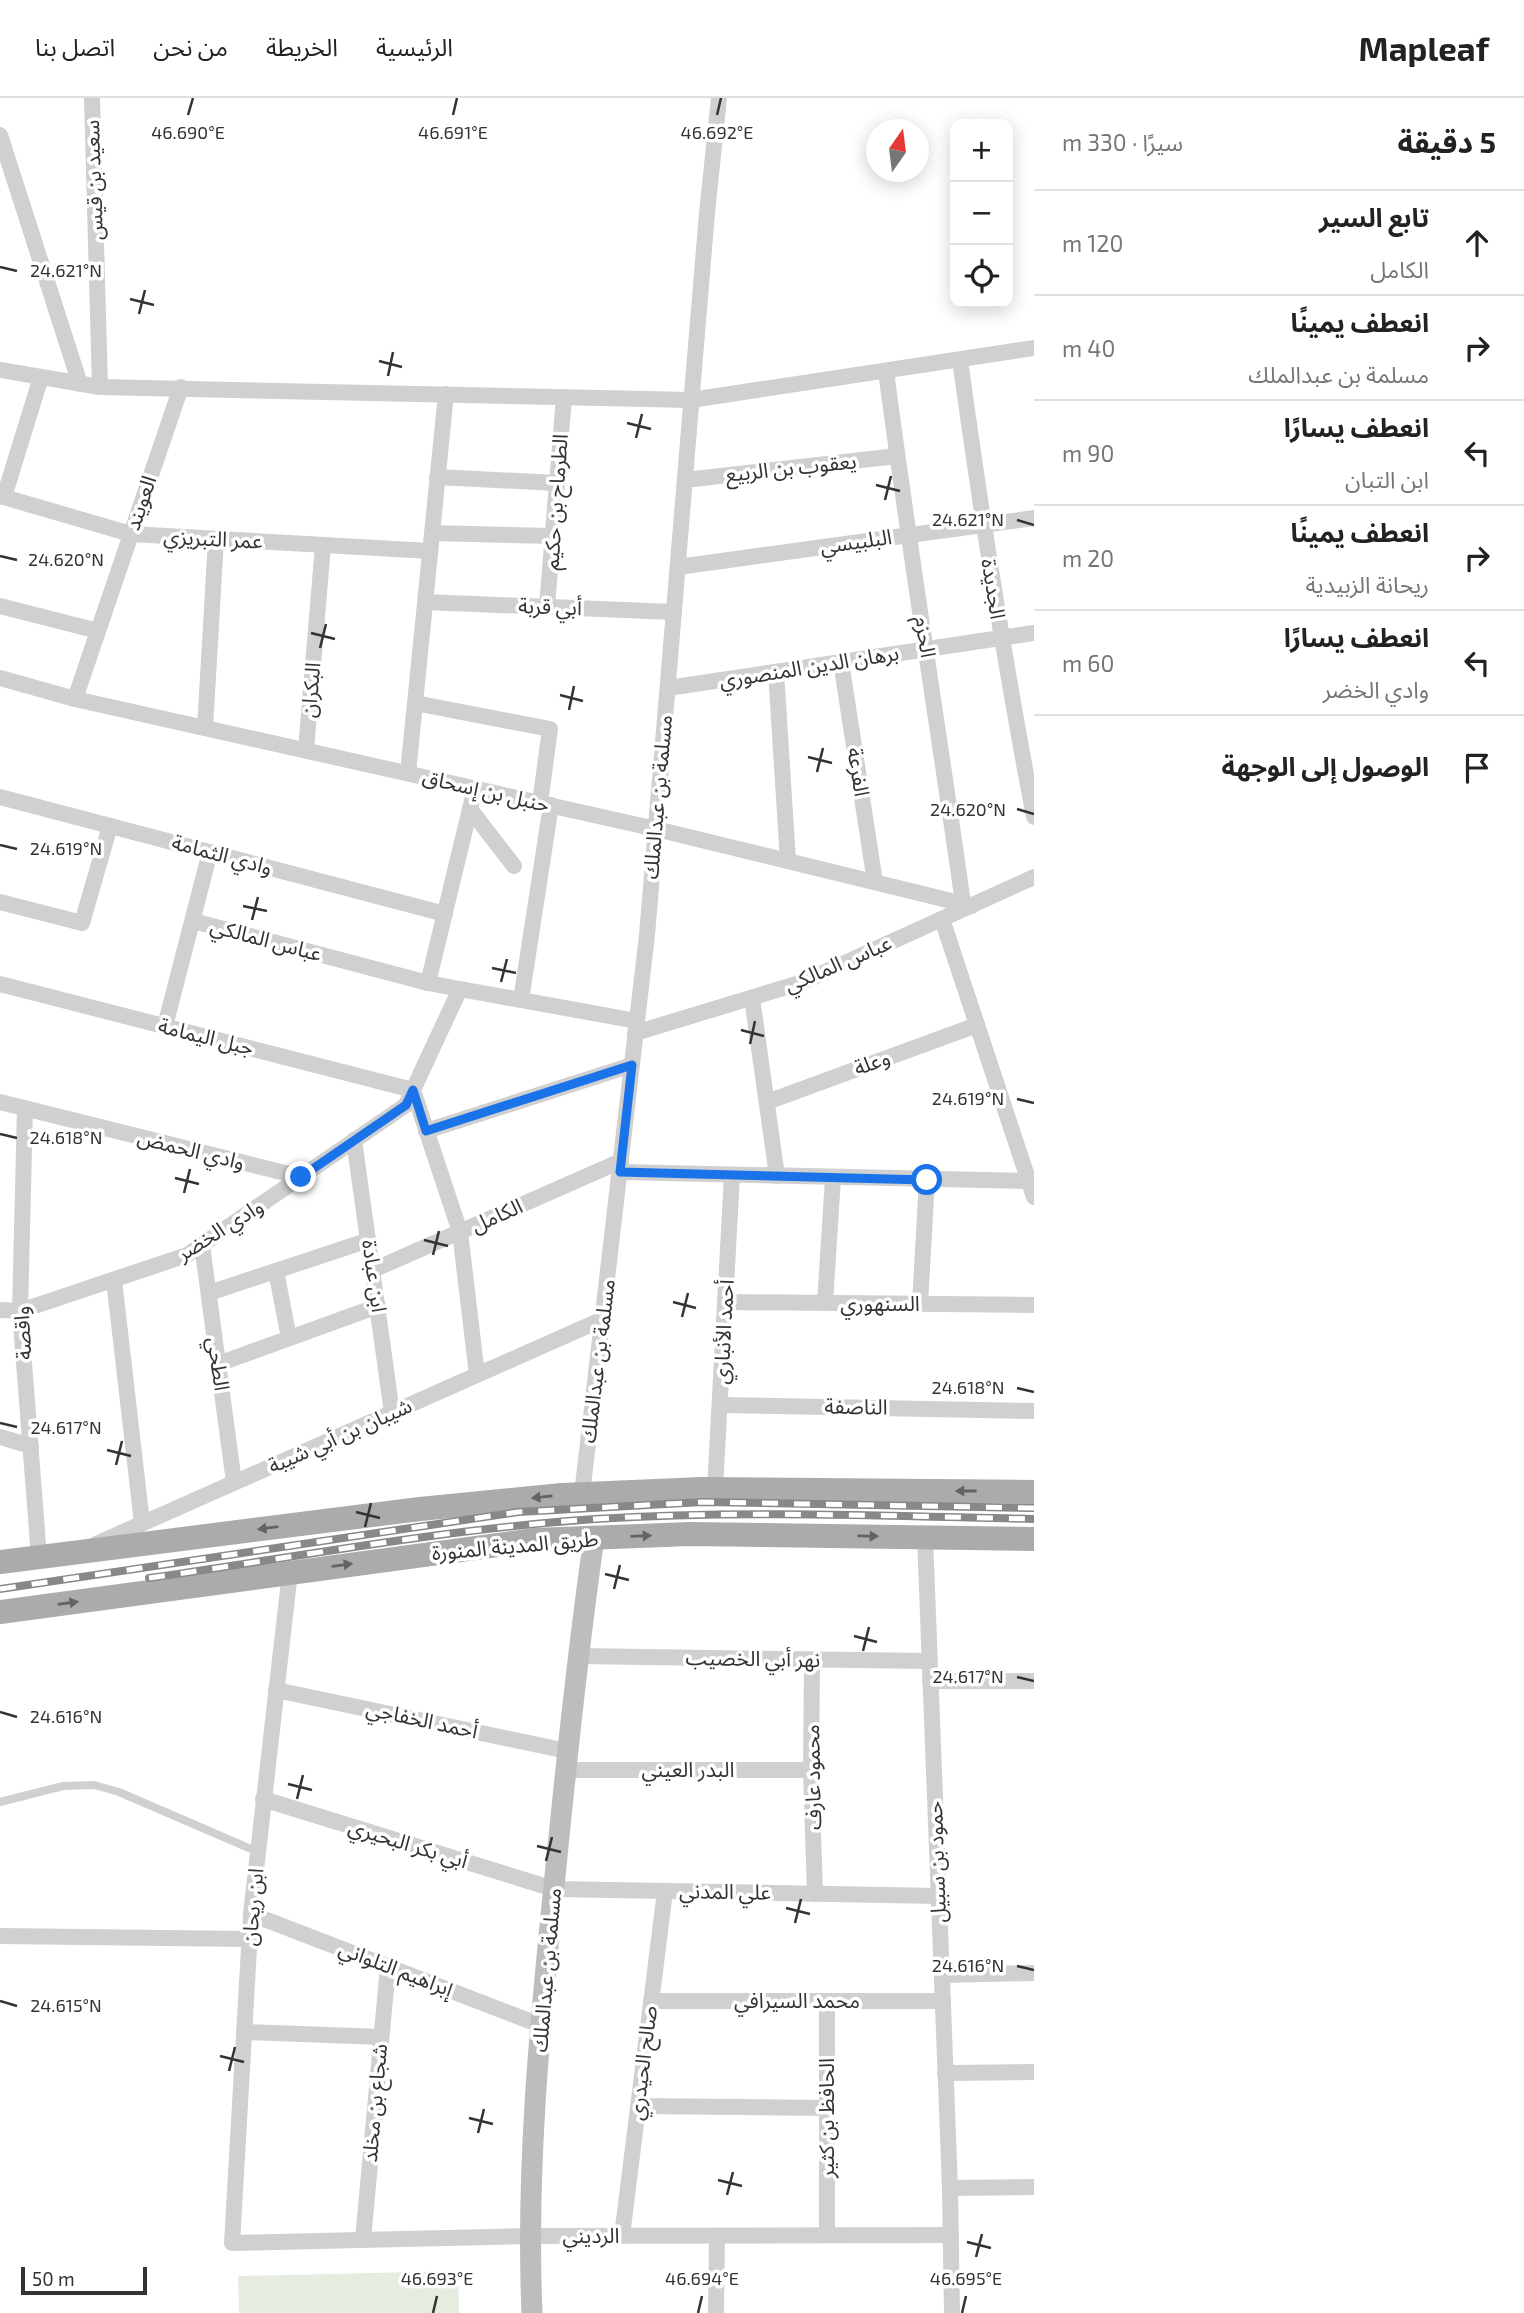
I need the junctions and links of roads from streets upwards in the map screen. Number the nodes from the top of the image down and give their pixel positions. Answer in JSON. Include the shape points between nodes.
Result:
{"nodes":[{"id":1,"x":92,"y":98,"type":"edge"},
{"id":2,"x":719,"y":98,"type":"edge"},
{"id":3,"x":0,"y":135,"type":"edge"},
{"id":4,"x":1034,"y":348,"type":"edge"},
{"id":5,"x":960,"y":359,"type":"junction"},
{"id":6,"x":0,"y":370,"type":"edge"},
{"id":7,"x":886,"y":370,"type":"junction"},
{"id":8,"x":41,"y":377,"type":"junction"},
{"id":9,"x":80,"y":384,"type":"junction"},
{"id":10,"x":100,"y":387,"type":"junction"},
{"id":11,"x":181,"y":387,"type":"junction"},
{"id":12,"x":446,"y":394,"type":"junction"},
{"id":13,"x":564,"y":397,"type":"junction"},
{"id":14,"x":691,"y":400,"type":"junction"},
{"id":15,"x":897,"y":456,"type":"junction"},
{"id":16,"x":437,"y":477,"type":"junction"},
{"id":17,"x":685,"y":480,"type":"junction"},
{"id":18,"x":557,"y":482,"type":"junction"},
{"id":19,"x":2,"y":496,"type":"edge"},
{"id":20,"x":1034,"y":518,"type":"edge"},
{"id":21,"x":982,"y":525,"type":"junction"},
{"id":22,"x":432,"y":533,"type":"junction"},
{"id":23,"x":131,"y":534,"type":"junction"},
{"id":24,"x":908,"y":535,"type":"junction"},
{"id":25,"x":553,"y":536,"type":"junction"},
{"id":26,"x":216,"y":539,"type":"junction"},
{"id":27,"x":323,"y":545,"type":"junction"},
{"id":28,"x":430,"y":551,"type":"junction"},
{"id":29,"x":678,"y":567,"type":"junction"},
{"id":30,"x":425,"y":602,"type":"junction"},
{"id":31,"x":0,"y":606,"type":"edge"},
{"id":32,"x":547,"y":607,"type":"junction"},
{"id":33,"x":674,"y":612,"type":"junction"},
{"id":34,"x":98,"y":631,"type":"junction"},
{"id":35,"x":1034,"y":633,"type":"edge"},
{"id":36,"x":1000,"y":638,"type":"junction"},
{"id":37,"x":927,"y":649,"type":"junction"},
{"id":38,"x":841,"y":662,"type":"junction"},
{"id":39,"x":776,"y":672,"type":"junction"},
{"id":40,"x":0,"y":678,"type":"edge"},
{"id":41,"x":667,"y":688,"type":"junction"},
{"id":42,"x":75,"y":699,"type":"junction"},
{"id":43,"x":415,"y":703,"type":"junction"},
{"id":44,"x":205,"y":728,"type":"junction"},
{"id":45,"x":306,"y":750,"type":"junction"},
{"id":46,"x":408,"y":773,"type":"junction"},
{"id":47,"x":475,"y":788,"type":"junction"},
{"id":48,"x":0,"y":797,"type":"edge"},
{"id":49,"x":546,"y":804,"type":"junction"},
{"id":50,"x":470,"y":808,"type":"junction"},
{"id":51,"x":1034,"y":817,"type":"edge"},
{"id":52,"x":110,"y":826,"type":"junction"},
{"id":53,"x":656,"y":829,"type":"junction"},
{"id":54,"x":211,"y":852,"type":"junction"},
{"id":55,"x":788,"y":861,"type":"junction"},
{"id":56,"x":514,"y":866,"type":"dead end"},
{"id":57,"x":1034,"y":877,"type":"edge"},
{"id":58,"x":875,"y":882,"type":"junction"},
{"id":59,"x":0,"y":902,"type":"edge"},
{"id":60,"x":967,"y":904,"type":"junction"},
{"id":61,"x":445,"y":914,"type":"junction"},
{"id":62,"x":942,"y":919,"type":"junction"},
{"id":63,"x":193,"y":921,"type":"junction"},
{"id":64,"x":428,"y":983,"type":"junction"},
{"id":65,"x":0,"y":984,"type":"edge"},
{"id":66,"x":460,"y":989,"type":"junction"},
{"id":67,"x":752,"y":998,"type":"junction"},
{"id":68,"x":521,"y":1000,"type":"junction"},
{"id":69,"x":977,"y":1025,"type":"junction"},
{"id":70,"x":165,"y":1026,"type":"junction"},
{"id":71,"x":636,"y":1027,"type":"junction"},
{"id":72,"x":632,"y":1065,"type":"junction"},
{"id":73,"x":413,"y":1090,"type":"junction"},
{"id":74,"x":0,"y":1102,"type":"edge"},
{"id":75,"x":767,"y":1102,"type":"junction"},
{"id":76,"x":25,"y":1108,"type":"junction"},
{"id":77,"x":426,"y":1131,"type":"junction"},
{"id":78,"x":354,"y":1140,"type":"junction"},
{"id":79,"x":620,"y":1167,"type":"junction"},
{"id":80,"x":733,"y":1175,"type":"junction"},
{"id":81,"x":777,"y":1176,"type":"junction"},
{"id":82,"x":301,"y":1177,"type":"junction"},
{"id":83,"x":833,"y":1178,"type":"junction"},
{"id":84,"x":927,"y":1180,"type":"junction"},
{"id":85,"x":1032,"y":1186,"type":"edge"},
{"id":86,"x":460,"y":1232,"type":"junction"},
{"id":87,"x":369,"y":1240,"type":"junction"},
{"id":88,"x":202,"y":1245,"type":"junction"},
{"id":89,"x":373,"y":1270,"type":"junction"},
{"id":90,"x":276,"y":1271,"type":"junction"},
{"id":91,"x":114,"y":1280,"type":"junction"},
{"id":92,"x":209,"y":1293,"type":"junction"},
{"id":93,"x":725,"y":1303,"type":"junction"},
{"id":94,"x":825,"y":1303,"type":"junction"},
{"id":95,"x":920,"y":1304,"type":"junction"},
{"id":96,"x":1034,"y":1305,"type":"edge"},
{"id":97,"x":378,"y":1306,"type":"junction"},
{"id":98,"x":0,"y":1310,"type":"edge"},
{"id":99,"x":20,"y":1311,"type":"junction"},
{"id":100,"x":603,"y":1319,"type":"junction"},
{"id":101,"x":289,"y":1338,"type":"junction"},
{"id":102,"x":218,"y":1364,"type":"junction"},
{"id":103,"x":477,"y":1375,"type":"junction"},
{"id":104,"x":720,"y":1405,"type":"junction"},
{"id":105,"x":1034,"y":1411,"type":"edge"},
{"id":106,"x":391,"y":1413,"type":"junction"},
{"id":107,"x":0,"y":1437,"type":"edge"},
{"id":108,"x":31,"y":1446,"type":"junction"},
{"id":109,"x":234,"y":1482,"type":"junction"},
{"id":110,"x":715,"y":1489,"type":"junction"},
{"id":111,"x":1034,"y":1492,"type":"edge"},
{"id":112,"x":582,"y":1494,"type":"junction"},
{"id":113,"x":142,"y":1523,"type":"junction"},
{"id":114,"x":925,"y":1537,"type":"junction"},
{"id":115,"x":594,"y":1538,"type":"junction"},
{"id":116,"x":1034,"y":1539,"type":"edge"},
{"id":117,"x":77,"y":1552,"type":"junction"},
{"id":118,"x":39,"y":1557,"type":"junction"},
{"id":119,"x":0,"y":1562,"type":"edge"},
{"id":120,"x":290,"y":1572,"type":"junction"},
{"id":121,"x":0,"y":1612,"type":"edge"},
{"id":122,"x":577,"y":1656,"type":"junction"},
{"id":123,"x":812,"y":1660,"type":"junction"},
{"id":124,"x":929,"y":1661,"type":"junction"},
{"id":125,"x":930,"y":1681,"type":"junction"},
{"id":126,"x":1034,"y":1681,"type":"edge"},
{"id":127,"x":276,"y":1690,"type":"junction"},
{"id":128,"x":566,"y":1760,"type":"junction"},
{"id":129,"x":811,"y":1770,"type":"junction"},
{"id":130,"x":263,"y":1799,"type":"junction"},
{"id":131,"x":554,"y":1889,"type":"junction"},
{"id":132,"x":665,"y":1891,"type":"junction"},
{"id":133,"x":815,"y":1894,"type":"junction"},
{"id":134,"x":939,"y":1896,"type":"junction"},
{"id":135,"x":251,"y":1914,"type":"junction"},
{"id":136,"x":0,"y":1936,"type":"edge"},
{"id":137,"x":250,"y":1939,"type":"junction"},
{"id":138,"x":388,"y":1966,"type":"junction"},
{"id":139,"x":1034,"y":1973,"type":"edge"},
{"id":140,"x":942,"y":1975,"type":"junction"},
{"id":141,"x":651,"y":2001,"type":"junction"},
{"id":142,"x":827,"y":2001,"type":"junction"},
{"id":143,"x":943,"y":2001,"type":"junction"},
{"id":144,"x":540,"y":2025,"type":"junction"},
{"id":145,"x":244,"y":2032,"type":"junction"},
{"id":146,"x":382,"y":2037,"type":"junction"},
{"id":147,"x":1034,"y":2072,"type":"edge"},
{"id":148,"x":945,"y":2073,"type":"junction"},
{"id":149,"x":638,"y":2106,"type":"junction"},
{"id":150,"x":827,"y":2108,"type":"junction"},
{"id":151,"x":1034,"y":2187,"type":"edge"},
{"id":152,"x":950,"y":2188,"type":"junction"},
{"id":153,"x":827,"y":2235,"type":"junction"},
{"id":154,"x":951,"y":2235,"type":"junction"},
{"id":155,"x":529,"y":2236,"type":"junction"},
{"id":156,"x":622,"y":2236,"type":"junction"},
{"id":157,"x":717,"y":2236,"type":"junction"},
{"id":158,"x":363,"y":2241,"type":"junction"},
{"id":159,"x":232,"y":2243,"type":"joint"},
{"id":160,"x":520,"y":2313,"type":"edge"},
{"id":161,"x":532,"y":2313,"type":"edge"},
{"id":162,"x":716,"y":2313,"type":"edge"},
{"id":163,"x":952,"y":2313,"type":"edge"}],
"edges":[{"from":1,"to":10,"type":"street","name":"سعيد بن قيس"},
{"from":2,"to":14,"type":"street","name":"مسلمة بن عبدالملك"},
{"from":3,"to":9,"type":"street"},
{"from":4,"to":5,"type":"street"},
{"from":5,"to":7,"type":"street"},
{"from":5,"to":21,"type":"street","name":"الجديدة"},
{"from":6,"to":8,"type":"street"},
{"from":7,"to":14,"type":"street"},
{"from":7,"to":15,"type":"street","name":"الحزم"},
{"from":8,"to":9,"type":"street"},
{"from":8,"to":19,"type":"street"},
{"from":9,"to":10,"type":"street"},
{"from":10,"to":11,"type":"street"},
{"from":11,"to":12,"type":"street"},
{"from":11,"to":23,"type":"street","name":"العويند"},
{"from":12,"to":13,"type":"street"},
{"from":12,"to":16,"type":"street"},
{"from":13,"to":14,"type":"street"},
{"from":13,"to":18,"type":"street","name":"الطرماح بن حكيم"},
{"from":14,"to":17,"type":"street","name":"مسلمة بن عبدالملك"},
{"from":15,"to":17,"type":"street","name":"يعقوب بن الربيع"},
{"from":15,"to":24,"type":"street","name":"الحزم"},
{"from":16,"to":18,"type":"street"},
{"from":16,"to":22,"type":"street"},
{"from":17,"to":29,"type":"street","name":"مسلمة بن عبدالملك"},
{"from":18,"to":25,"type":"street","name":"الطرماح بن حكيم"},
{"from":19,"to":23,"type":"street","name":"عمر التبريزي"},
{"from":20,"to":21,"type":"street","name":"البلبيسي"},
{"from":21,"to":24,"type":"street","name":"البلبيسي"},
{"from":21,"to":36,"type":"street","name":"الجديدة"},
{"from":22,"to":25,"type":"street"},
{"from":22,"to":28,"type":"street"},
{"from":23,"to":26,"type":"street","name":"عمر التبريزي"},
{"from":23,"to":34,"type":"street","name":"العويند"},
{"from":24,"to":29,"type":"street","name":"البلبيسي"},
{"from":24,"to":37,"type":"street","name":"الحزم"},
{"from":25,"to":32,"type":"street","name":"الطرماح بن حكيم"},
{"from":26,"to":27,"type":"street","name":"عمر التبريزي"},
{"from":26,"to":44,"type":"street"},
{"from":27,"to":28,"type":"street","name":"عمر التبريزي"},
{"from":27,"to":45,"type":"street","name":"البكران"},
{"from":28,"to":30,"type":"street"},
{"from":29,"to":33,"type":"street","name":"مسلمة بن عبدالملك"},
{"from":30,"to":32,"type":"street","name":"أبي قربة"},
{"from":30,"to":43,"type":"street"},
{"from":31,"to":34,"type":"street"},
{"from":32,"to":33,"type":"street","name":"أبي قربة"},
{"from":33,"to":41,"type":"street","name":"مسلمة بن عبدالملك"},
{"from":34,"to":42,"type":"street","name":"العويند"},
{"from":35,"to":36,"type":"street","name":"برهان الدين المنصوري"},
{"from":36,"to":37,"type":"street","name":"برهان الدين المنصوري"},
{"from":36,"to":51,"type":"street","name":"الجديدة"},
{"from":37,"to":38,"type":"street","name":"برهان الدين المنصوري"},
{"from":37,"to":60,"type":"street","name":"الحزم"},
{"from":38,"to":39,"type":"street","name":"برهان الدين المنصوري"},
{"from":38,"to":58,"type":"street","name":"الفرعة"},
{"from":39,"to":41,"type":"street","name":"برهان الدين المنصوري"},
{"from":39,"to":55,"type":"street"},
{"from":40,"to":42,"type":"street","name":"حنبل بن إسحاق"},
{"from":41,"to":53,"type":"street","name":"مسلمة بن عبدالملك"},
{"from":42,"to":44,"type":"street","name":"حنبل بن إسحاق"},
{"from":43,"to":46,"type":"street"},
{"from":43,"to":49,"type":"street","via":[[550,729]]},
{"from":44,"to":45,"type":"street","name":"حنبل بن إسحاق"},
{"from":45,"to":46,"type":"street","name":"حنبل بن إسحاق"},
{"from":46,"to":47,"type":"street","name":"حنبل بن إسحاق"},
{"from":47,"to":49,"type":"street","name":"حنبل بن إسحاق"},
{"from":47,"to":50,"type":"street"},
{"from":48,"to":52,"type":"street","name":"وادي الثمامة"},
{"from":49,"to":53,"type":"street","name":"حنبل بن إسحاق"},
{"from":49,"to":68,"type":"street"},
{"from":50,"to":56,"type":"street"},
{"from":50,"to":61,"type":"street"},
{"from":52,"to":54,"type":"street","name":"وادي الثمامة"},
{"from":52,"to":59,"type":"street","via":[[82,923]]},
{"from":53,"to":55,"type":"street","name":"حنبل بن إسحاق"},
{"from":53,"to":71,"type":"street","name":"مسلمة بن عبدالملك"},
{"from":54,"to":61,"type":"street","name":"وادي الثمامة"},
{"from":54,"to":63,"type":"street"},
{"from":55,"to":58,"type":"street","name":"حنبل بن إسحاق"},
{"from":57,"to":60,"type":"street","name":"عباس المالكي"},
{"from":58,"to":60,"type":"street","name":"حنبل بن إسحاق"},
{"from":60,"to":62,"type":"street","name":"عباس المالكي"},
{"from":61,"to":64,"type":"street"},
{"from":62,"to":67,"type":"street","name":"عباس المالكي","via":[[803,982]]},
{"from":62,"to":69,"type":"street"},
{"from":63,"to":64,"type":"street","name":"عباس المالكي"},
{"from":63,"to":70,"type":"street"},
{"from":64,"to":66,"type":"street","name":"عباس المالكي"},
{"from":65,"to":70,"type":"street","name":"جبل اليمامة"},
{"from":66,"to":68,"type":"street"},
{"from":66,"to":73,"type":"street","name":"وادي الخضر"},
{"from":67,"to":71,"type":"street","name":"عباس المالكي"},
{"from":67,"to":75,"type":"street"},
{"from":68,"to":71,"type":"street"},
{"from":69,"to":75,"type":"street","name":"وعلة"},
{"from":69,"to":85,"type":"street"},
{"from":70,"to":73,"type":"street","name":"جبل اليمامة"},
{"from":71,"to":72,"type":"street","name":"مسلمة بن عبدالملك"},
{"from":72,"to":77,"type":"street"},
{"from":72,"to":79,"type":"street","name":"مسلمة بن عبدالملك"},
{"from":73,"to":77,"type":"street"},
{"from":73,"to":78,"type":"street","name":"وادي الخضر","via":[[406,1105]]},
{"from":74,"to":76,"type":"street","name":"وادي الحمض"},
{"from":75,"to":81,"type":"street"},
{"from":76,"to":82,"type":"street","name":"وادي الحمض"},
{"from":76,"to":99,"type":"street","name":"واقصة"},
{"from":77,"to":86,"type":"street"},
{"from":78,"to":82,"type":"street","name":"وادي الخضر"},
{"from":78,"to":87,"type":"street","name":"ابن عبادة"},
{"from":79,"to":80,"type":"street","name":"الكامل"},
{"from":79,"to":86,"type":"street","name":"الكامل"},
{"from":79,"to":100,"type":"street","name":"مسلمة بن عبدالملك"},
{"from":80,"to":81,"type":"street","name":"الكامل"},
{"from":80,"to":93,"type":"street","name":"أحمد الأنباري"},
{"from":81,"to":83,"type":"street","name":"الكامل"},
{"from":82,"to":88,"type":"street","name":"وادي الخضر"},
{"from":83,"to":84,"type":"street","name":"الكامل"},
{"from":83,"to":94,"type":"street"},
{"from":84,"to":85,"type":"street","name":"الكامل"},
{"from":84,"to":95,"type":"street"},
{"from":86,"to":89,"type":"street","name":"الكامل"},
{"from":86,"to":103,"type":"street"},
{"from":87,"to":89,"type":"street","name":"ابن عبادة"},
{"from":87,"to":90,"type":"street"},
{"from":88,"to":91,"type":"street","name":"وادي الخضر","via":[[187,1255]]},
{"from":88,"to":92,"type":"street","name":"الطحي"},
{"from":89,"to":97,"type":"street","name":"ابن عبادة"},
{"from":90,"to":92,"type":"street"},
{"from":90,"to":101,"type":"street"},
{"from":91,"to":99,"type":"street","name":"وادي الخضر"},
{"from":91,"to":113,"type":"street"},
{"from":92,"to":102,"type":"street","name":"الطحي"},
{"from":93,"to":94,"type":"street","name":"السنهوري"},
{"from":93,"to":104,"type":"street","name":"أحمد الأنباري"},
{"from":94,"to":95,"type":"street","name":"السنهوري"},
{"from":95,"to":96,"type":"street","name":"السنهوري"},
{"from":97,"to":101,"type":"street"},
{"from":97,"to":106,"type":"street","name":"ابن عبادة"},
{"from":98,"to":99,"type":"street","name":"وادي الخضر"},
{"from":99,"to":108,"type":"street","name":"واقصة"},
{"from":100,"to":103,"type":"street","name":"شيبان بن أبي شيبة"},
{"from":100,"to":112,"type":"street","name":"مسلمة بن عبدالملك"},
{"from":101,"to":102,"type":"street"},
{"from":102,"to":109,"type":"street","name":"الطحي"},
{"from":103,"to":106,"type":"street","name":"شيبان بن أبي شيبة"},
{"from":104,"to":105,"type":"street","name":"الناصفة"},
{"from":104,"to":110,"type":"street","name":"أحمد الأنباري"},
{"from":106,"to":109,"type":"street","name":"شيبان بن أبي شيبة"},
{"from":107,"to":108,"type":"street"},
{"from":108,"to":118,"type":"street","name":"واقصة"},
{"from":109,"to":113,"type":"street","name":"شيبان بن أبي شيبة"},
{"from":111,"to":110,"type":"main road","one_way":true},
{"from":110,"to":112,"type":"main road"},
{"from":112,"to":117,"type":"main road","one_way":true,"via":[[420,1509]]},
{"from":113,"to":117,"type":"street","name":"شيبان بن أبي شيبة"},
{"from":115,"to":114,"type":"main road","name":"طريق المدينة المنورة","one_way":true,"via":[[690,1534]]},
{"from":114,"to":116,"type":"main road","name":"طريق المدينة المنورة"},
{"from":114,"to":124,"type":"street","name":"حمود بن سبيل"},
{"from":120,"to":115,"type":"main road","name":"طريق المدينة المنورة","one_way":true,"via":[[534,1540]]},
{"from":115,"to":122,"type":"main road","name":"مسلمة بن عبدالملك"},
{"from":117,"to":118,"type":"main road"},
{"from":118,"to":119,"type":"main road"},
{"from":121,"to":120,"type":"main road","name":"طريق المدينة المنورة","one_way":true},
{"from":120,"to":127,"type":"street","name":"ابن ريحان"},
{"from":122,"to":123,"type":"street","name":"نهر أبي الخصيب"},
{"from":122,"to":128,"type":"main road","name":"مسلمة بن عبدالملك"},
{"from":123,"to":124,"type":"street","name":"نهر أبي الخصيب"},
{"from":123,"to":129,"type":"street","name":"محمود عارف"},
{"from":124,"to":125,"type":"street","name":"حمود بن سبيل"},
{"from":125,"to":126,"type":"street"},
{"from":125,"to":134,"type":"street","name":"حمود بن سبيل"},
{"from":127,"to":128,"type":"street","name":"أحمد الخفاجي"},
{"from":127,"to":130,"type":"street","name":"ابن ريحان"},
{"from":128,"to":129,"type":"street","name":"البدر العيني"},
{"from":128,"to":131,"type":"main road","name":"مسلمة بن عبدالملك"},
{"from":129,"to":133,"type":"street","name":"محمود عارف"},
{"from":130,"to":131,"type":"street","name":"أبي بكر البحيري"},
{"from":130,"to":135,"type":"street","name":"ابن ريحان"},
{"from":131,"to":132,"type":"street","name":"علي المدني"},
{"from":131,"to":144,"type":"main road","name":"مسلمة بن عبدالملك"},
{"from":132,"to":133,"type":"street","name":"علي المدني"},
{"from":132,"to":141,"type":"street","name":"صالح الحيدري"},
{"from":133,"to":134,"type":"street","name":"علي المدني"},
{"from":134,"to":140,"type":"street","name":"حمود بن سبيل"},
{"from":135,"to":137,"type":"street","name":"ابن ريحان"},
{"from":135,"to":138,"type":"street","name":"إبراهيم التلواني"},
{"from":136,"to":137,"type":"street"},
{"from":137,"to":145,"type":"street","name":"ابن ريحان"},
{"from":138,"to":144,"type":"street","name":"إبراهيم التلواني"},
{"from":138,"to":146,"type":"street","name":"شجاع بن مخلد"},
{"from":139,"to":140,"type":"street"},
{"from":140,"to":143,"type":"street","name":"حمود بن سبيل"},
{"from":141,"to":142,"type":"street","name":"محمد السيرافي"},
{"from":141,"to":149,"type":"street","name":"صالح الحيدري"},
{"from":142,"to":143,"type":"street","name":"محمد السيرافي"},
{"from":142,"to":150,"type":"street","name":"الحافظ بن كثير"},
{"from":143,"to":148,"type":"street","name":"حمود بن سبيل"},
{"from":144,"to":155,"type":"main road","name":"مسلمة بن عبدالملك"},
{"from":145,"to":146,"type":"street"},
{"from":145,"to":159,"type":"street","name":"ابن ريحان"},
{"from":146,"to":158,"type":"street","name":"شجاع بن مخلد"},
{"from":147,"to":148,"type":"street"},
{"from":148,"to":152,"type":"street","name":"حمود بن سبيل"},
{"from":149,"to":150,"type":"street"},
{"from":149,"to":156,"type":"street","name":"صالح الحيدري"},
{"from":150,"to":153,"type":"street","name":"الحافظ بن كثير"},
{"from":151,"to":152,"type":"street"},
{"from":152,"to":154,"type":"street","name":"حمود بن سبيل"},
{"from":153,"to":154,"type":"street","name":"الرديني"},
{"from":153,"to":157,"type":"street","name":"الرديني"},
{"from":154,"to":163,"type":"street","name":"حمود بن سبيل"},
{"from":155,"to":156,"type":"street","name":"الرديني"},
{"from":155,"to":158,"type":"street","name":"الرديني"},
{"from":155,"to":160,"type":"main road","name":"مسلمة بن عبدالملك"},
{"from":155,"to":161,"type":"main road","name":"مسلمة بن عبدالملك"},
{"from":156,"to":157,"type":"street","name":"الرديني"},
{"from":157,"to":162,"type":"street"},
{"from":158,"to":159,"type":"street","name":"الرديني"}]}
